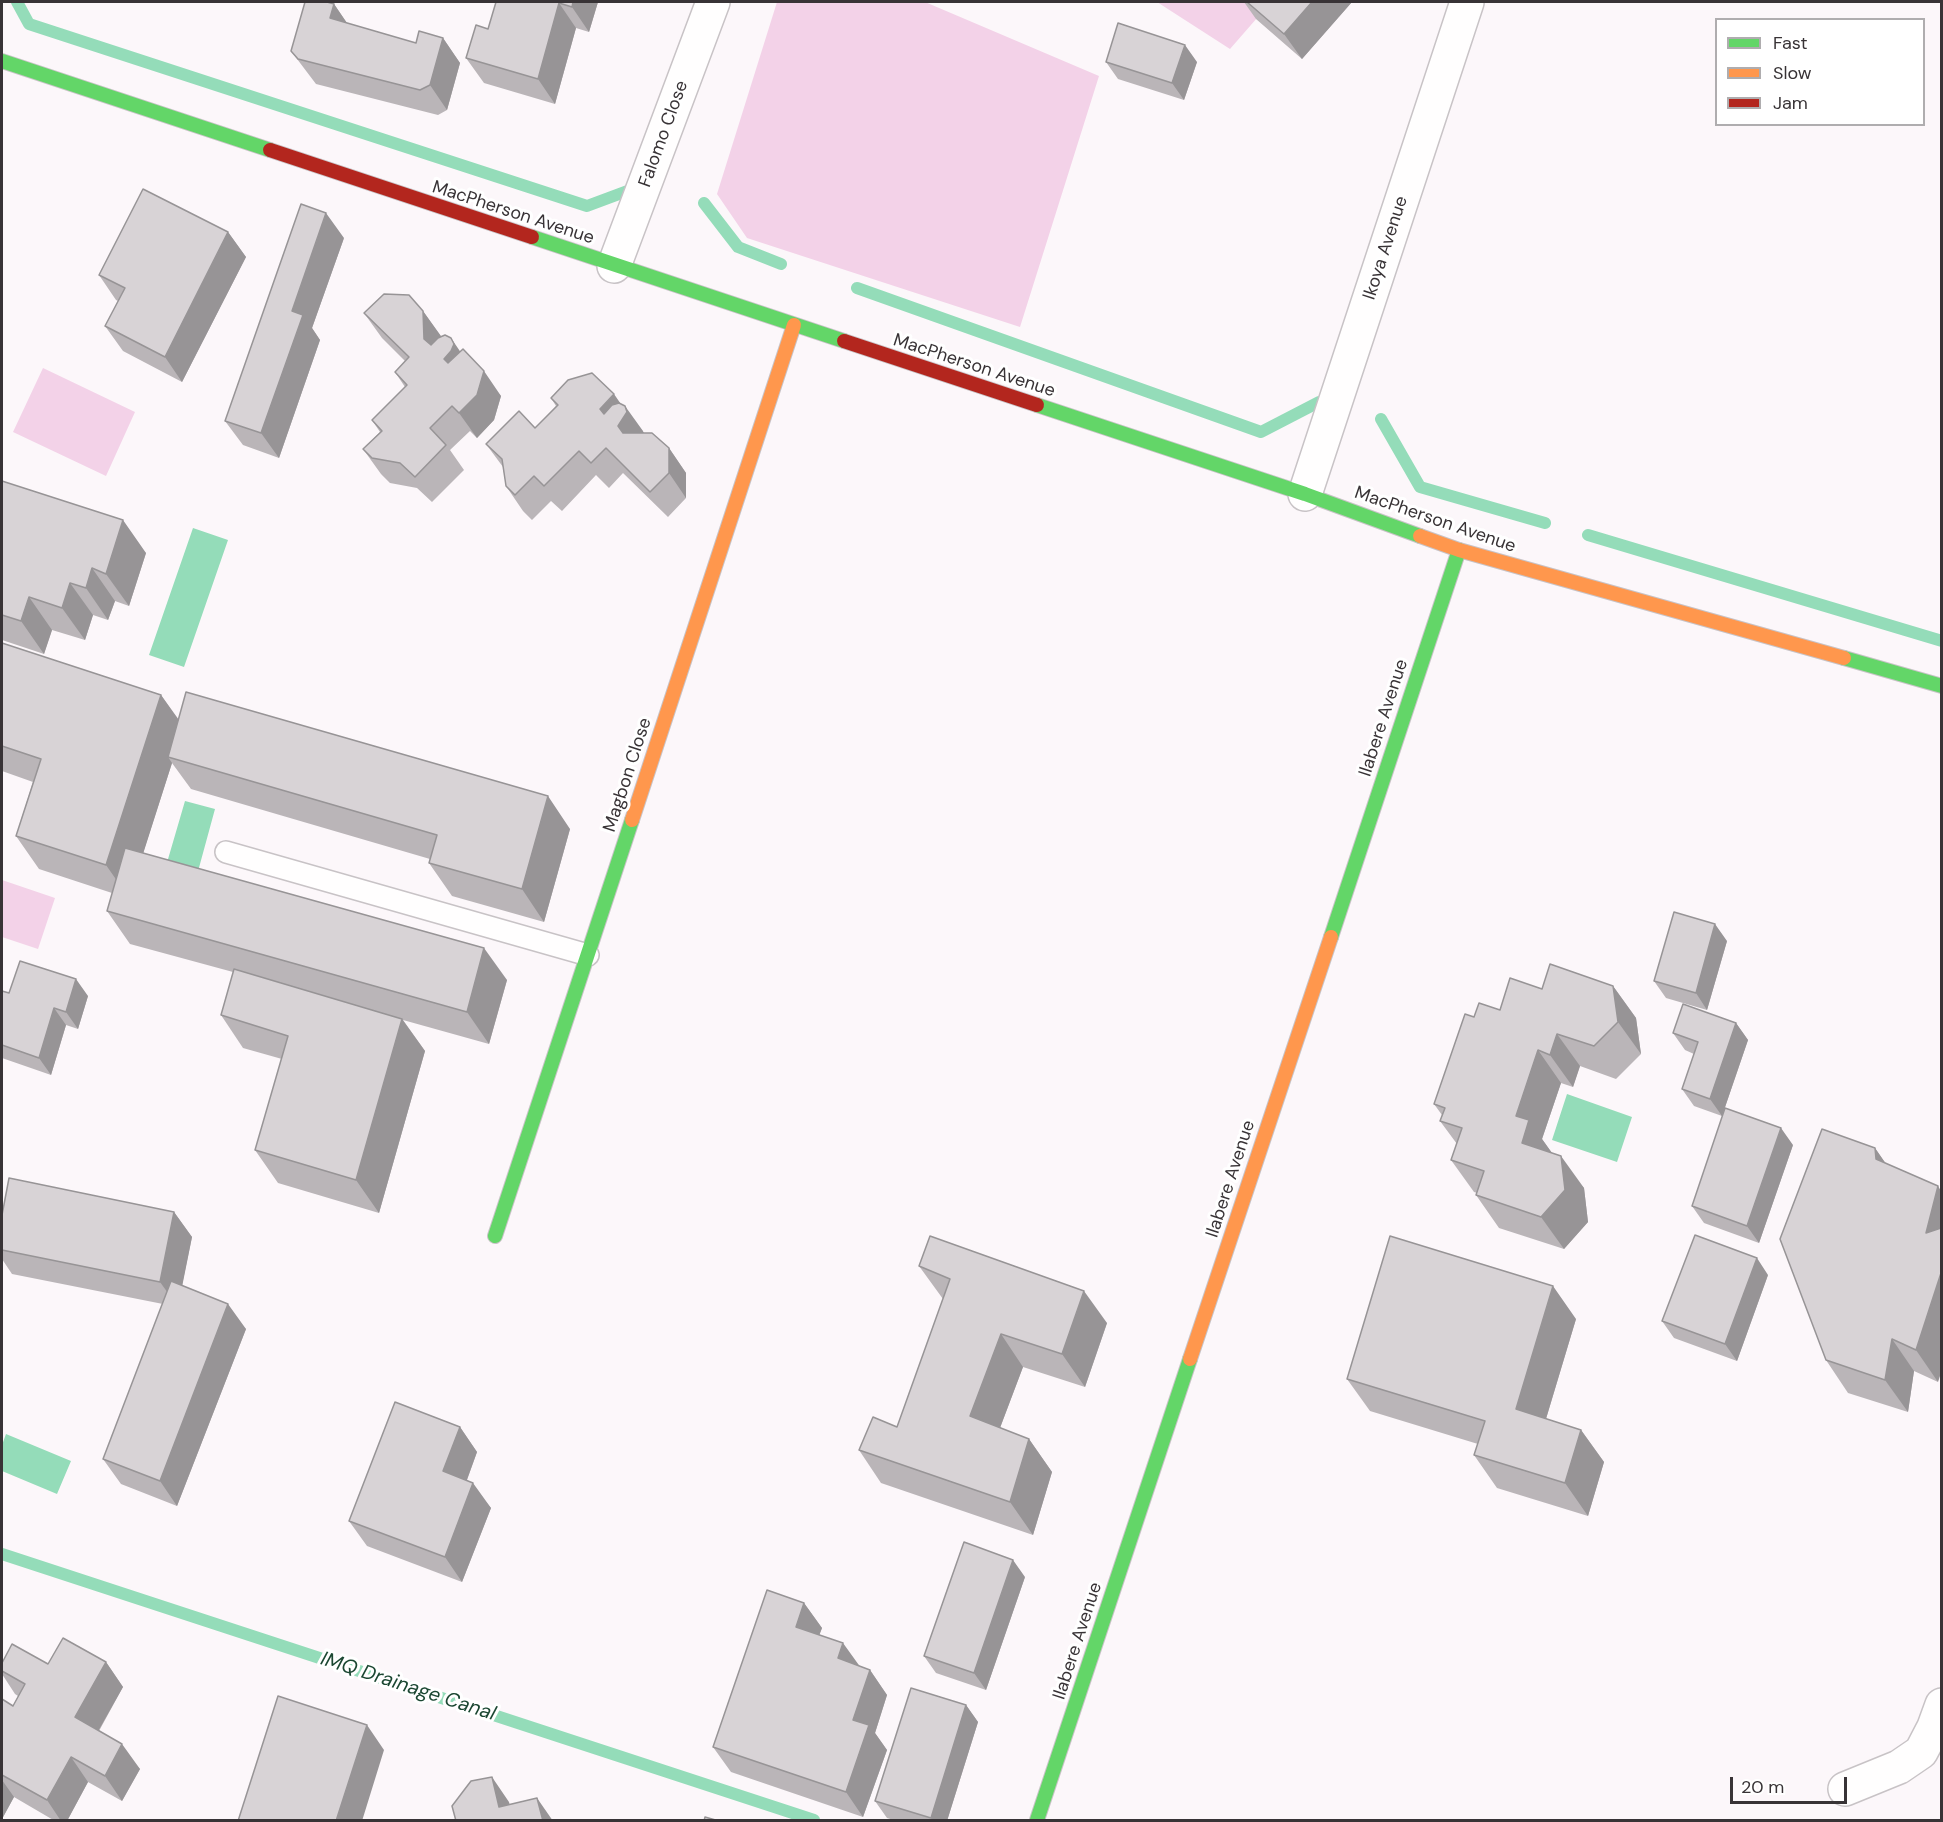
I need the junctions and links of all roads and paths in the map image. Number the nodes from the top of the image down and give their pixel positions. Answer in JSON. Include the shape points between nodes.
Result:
{"nodes":[{"id":1,"x":713,"y":2,"type":"edge"},
{"id":2,"x":1467,"y":2,"type":"edge"},
{"id":3,"x":2,"y":61,"type":"edge"},
{"id":4,"x":614,"y":266,"type":"junction"},
{"id":5,"x":794,"y":326,"type":"junction"},
{"id":6,"x":1305,"y":494,"type":"junction"},
{"id":7,"x":1459,"y":550,"type":"junction"},
{"id":8,"x":1941,"y":686,"type":"edge"},
{"id":9,"x":226,"y":852,"type":"dead end"},
{"id":10,"x":588,"y":955,"type":"junction"},
{"id":11,"x":495,"y":1236,"type":"dead end"},
{"id":12,"x":1941,"y":1704,"type":"edge"},
{"id":13,"x":1845,"y":1789,"type":"dead end"},
{"id":14,"x":1037,"y":1821,"type":"edge"}],
"edges":[{"from":1,"to":4,"type":"street","name":"Falomo Close"},
{"from":2,"to":6,"type":"street","name":"Ikoya Avenue"},
{"from":3,"to":4,"type":"street","name":"MacPherson Avenue"},
{"from":4,"to":5,"type":"street","name":"MacPherson Avenue"},
{"from":5,"to":6,"type":"street","name":"MacPherson Avenue"},
{"from":5,"to":10,"type":"street","name":"Magbon Close"},
{"from":6,"to":7,"type":"street","name":"MacPherson Avenue"},
{"from":7,"to":8,"type":"street","name":"MacPherson Avenue"},
{"from":7,"to":14,"type":"street","name":"Ilabere Avenue"},
{"from":9,"to":10,"type":"lane"},
{"from":10,"to":11,"type":"street","name":"Magbon Close"},
{"from":12,"to":13,"type":"street","via":[[1921,1752],[1899,1767]]}]}
